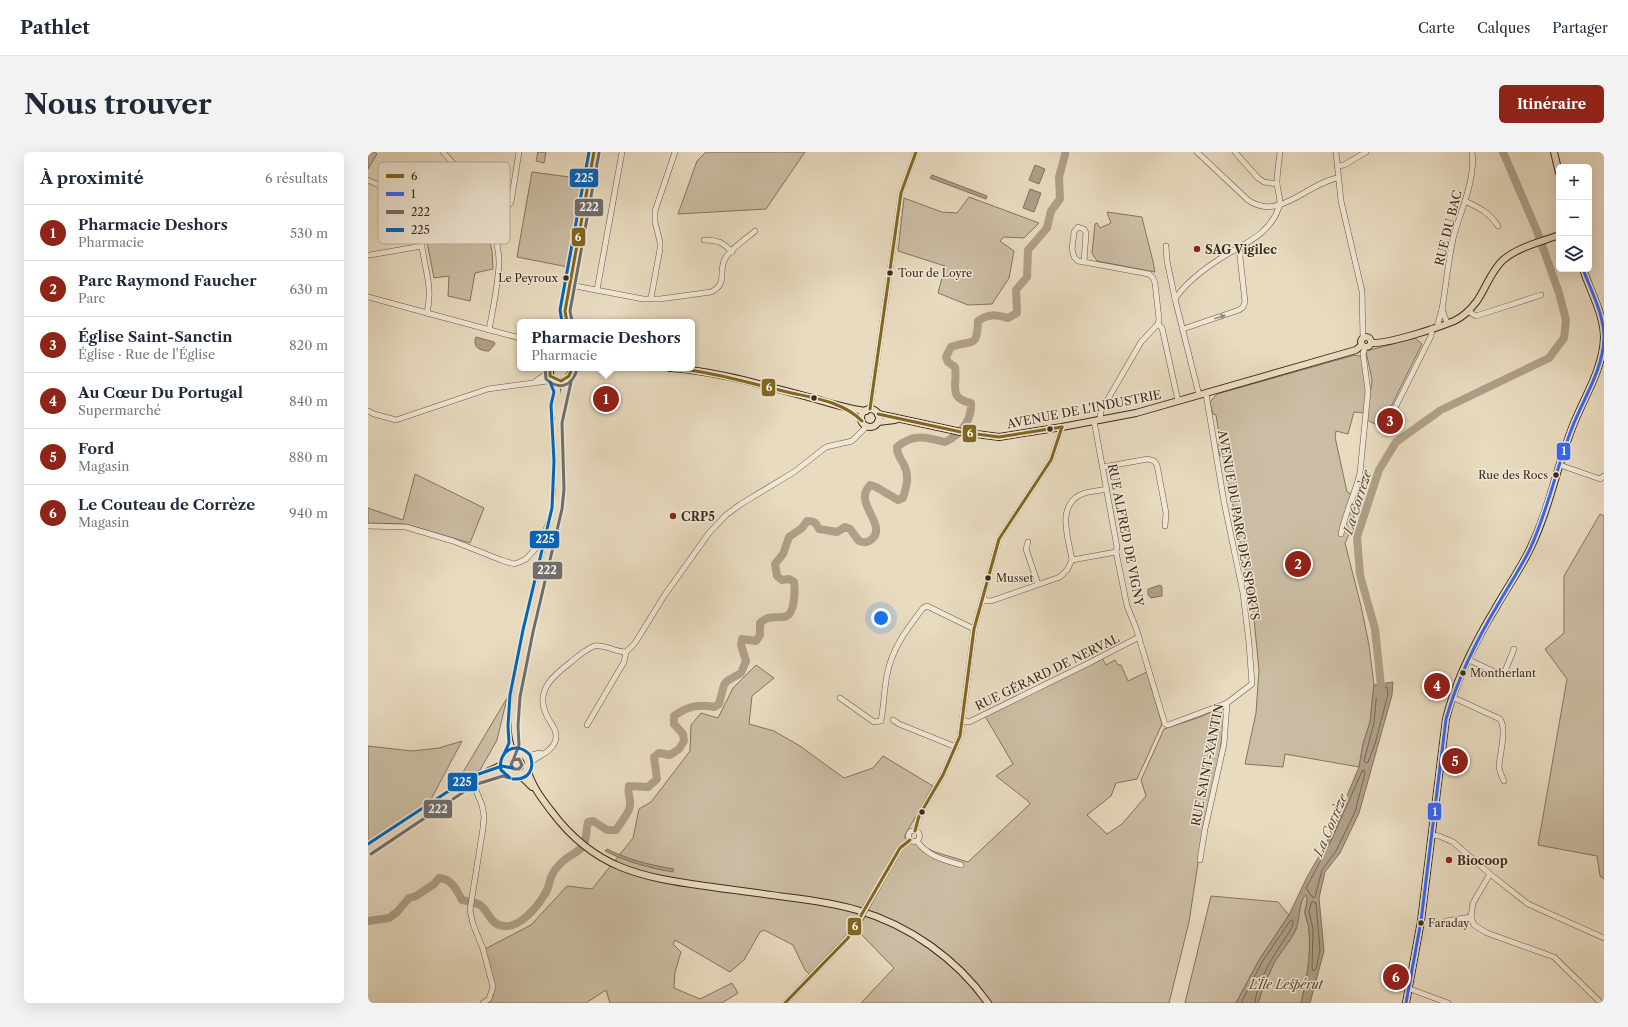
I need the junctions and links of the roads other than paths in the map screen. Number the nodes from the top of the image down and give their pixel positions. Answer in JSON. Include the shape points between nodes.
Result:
{"nodes":[{"id":1,"x":443,"y":152,"type":"edge"},
{"id":2,"x":519,"y":152,"type":"edge"},
{"id":3,"x":594,"y":152,"type":"edge"},
{"id":4,"x":622,"y":152,"type":"edge"},
{"id":5,"x":675,"y":152,"type":"edge"},
{"id":6,"x":916,"y":152,"type":"edge"},
{"id":7,"x":1197,"y":152,"type":"edge"},
{"id":8,"x":1235,"y":152,"type":"edge"},
{"id":9,"x":1280,"y":152,"type":"edge"},
{"id":10,"x":1336,"y":152,"type":"edge"},
{"id":11,"x":1366,"y":152,"type":"edge"},
{"id":12,"x":1472,"y":152,"type":"edge"},
{"id":13,"x":1554,"y":152,"type":"edge"},
{"id":14,"x":451,"y":162,"type":"edge"},
{"id":15,"x":1557,"y":164,"type":"edge"},
{"id":16,"x":1337,"y":166,"type":"junction"},
{"id":17,"x":1338,"y":178,"type":"junction"},
{"id":18,"x":368,"y":180,"type":"edge"},
{"id":19,"x":378,"y":184,"type":"edge"},
{"id":20,"x":1277,"y":184,"type":"junction"},
{"id":21,"x":1464,"y":200,"type":"junction"},
{"id":22,"x":510,"y":203,"type":"edge"},
{"id":23,"x":1280,"y":204,"type":"junction"},
{"id":24,"x":1498,"y":226,"type":"dead end"},
{"id":25,"x":755,"y":231,"type":"dead end"},
{"id":26,"x":1556,"y":236,"type":"edge"},
{"id":27,"x":704,"y":240,"type":"dead end"},
{"id":28,"x":497,"y":244,"type":"edge"},
{"id":29,"x":422,"y":246,"type":"joint"},
{"id":30,"x":1166,"y":246,"type":"dead end"},
{"id":31,"x":1239,"y":248,"type":"junction"},
{"id":32,"x":732,"y":252,"type":"junction"},
{"id":33,"x":370,"y":255,"type":"dead end"},
{"id":34,"x":1084,"y":262,"type":"junction"},
{"id":35,"x":1584,"y":272,"type":"edge"},
{"id":36,"x":570,"y":285,"type":"junction"},
{"id":37,"x":597,"y":290,"type":"junction"},
{"id":38,"x":1540,"y":295,"type":"dead end"},
{"id":39,"x":368,"y":296,"type":"edge"},
{"id":40,"x":651,"y":298,"type":"junction"},
{"id":41,"x":1175,"y":299,"type":"junction"},
{"id":42,"x":1442,"y":309,"type":"junction"},
{"id":43,"x":1468,"y":311,"type":"junction"},
{"id":44,"x":426,"y":313,"type":"junction"},
{"id":45,"x":566,"y":319,"type":"edge"},
{"id":46,"x":1447,"y":323,"type":"junction"},
{"id":47,"x":1158,"y":324,"type":"junction"},
{"id":48,"x":1435,"y":328,"type":"junction"},
{"id":49,"x":1183,"y":329,"type":"junction"},
{"id":50,"x":489,"y":330,"type":"junction"},
{"id":51,"x":517,"y":337,"type":"edge"},
{"id":52,"x":1604,"y":337,"type":"edge"},
{"id":53,"x":1363,"y":338,"type":"junction"},
{"id":54,"x":1371,"y":343,"type":"junction"},
{"id":55,"x":1363,"y":346,"type":"junction"},
{"id":56,"x":695,"y":370,"type":"edge"},
{"id":57,"x":548,"y":371,"type":"edge"},
{"id":58,"x":549,"y":371,"type":"edge"},
{"id":59,"x":573,"y":371,"type":"edge"},
{"id":60,"x":555,"y":380,"type":"junction"},
{"id":61,"x":566,"y":381,"type":"junction"},
{"id":62,"x":531,"y":383,"type":"junction"},
{"id":63,"x":1206,"y":394,"type":"junction"},
{"id":64,"x":1199,"y":396,"type":"junction"},
{"id":65,"x":1180,"y":401,"type":"junction"},
{"id":66,"x":843,"y":407,"type":"junction"},
{"id":67,"x":1395,"y":408,"type":"dead end"},
{"id":68,"x":868,"y":410,"type":"junction"},
{"id":69,"x":368,"y":411,"type":"edge"},
{"id":70,"x":878,"y":414,"type":"junction"},
{"id":71,"x":899,"y":419,"type":"junction"},
{"id":72,"x":1097,"y":420,"type":"junction"},
{"id":73,"x":862,"y":421,"type":"junction"},
{"id":74,"x":878,"y":422,"type":"junction"},
{"id":75,"x":557,"y":423,"type":"junction"},
{"id":76,"x":867,"y":426,"type":"junction"},
{"id":77,"x":1062,"y":428,"type":"junction"},
{"id":78,"x":1560,"y":465,"type":"junction"},
{"id":79,"x":1103,"y":467,"type":"junction"},
{"id":80,"x":1604,"y":476,"type":"edge"},
{"id":81,"x":1107,"y":489,"type":"junction"},
{"id":82,"x":557,"y":509,"type":"junction"},
{"id":83,"x":368,"y":526,"type":"edge"},
{"id":84,"x":1165,"y":526,"type":"dead end"},
{"id":85,"x":1342,"y":534,"type":"dead end"},
{"id":86,"x":1028,"y":542,"type":"dead end"},
{"id":87,"x":1116,"y":552,"type":"junction"},
{"id":88,"x":1072,"y":560,"type":"junction"},
{"id":89,"x":1038,"y":584,"type":"junction"},
{"id":90,"x":982,"y":600,"type":"junction"},
{"id":91,"x":974,"y":629,"type":"junction"},
{"id":92,"x":1139,"y":637,"type":"junction"},
{"id":93,"x":1514,"y":649,"type":"dead end"},
{"id":94,"x":626,"y":652,"type":"junction"},
{"id":95,"x":1468,"y":660,"type":"junction"},
{"id":96,"x":1252,"y":684,"type":"joint"},
{"id":97,"x":1452,"y":697,"type":"junction"},
{"id":98,"x":840,"y":698,"type":"dead end"},
{"id":99,"x":1228,"y":703,"type":"junction"},
{"id":100,"x":514,"y":720,"type":"junction"},
{"id":101,"x":893,"y":720,"type":"dead end"},
{"id":102,"x":963,"y":721,"type":"junction"},
{"id":103,"x":587,"y":726,"type":"dead end"},
{"id":104,"x":956,"y":747,"type":"junction"},
{"id":105,"x":545,"y":752,"type":"junction"},
{"id":106,"x":522,"y":755,"type":"junction"},
{"id":107,"x":508,"y":759,"type":"junction"},
{"id":108,"x":527,"y":767,"type":"junction"},
{"id":109,"x":514,"y":774,"type":"junction"},
{"id":110,"x":472,"y":781,"type":"junction"},
{"id":111,"x":1504,"y":781,"type":"dead end"},
{"id":112,"x":541,"y":797,"type":"junction"},
{"id":113,"x":915,"y":830,"type":"junction"},
{"id":114,"x":1432,"y":835,"type":"junction"},
{"id":115,"x":910,"y":840,"type":"junction"},
{"id":116,"x":917,"y":841,"type":"junction"},
{"id":117,"x":368,"y":850,"type":"edge"},
{"id":118,"x":1200,"y":860,"type":"dead end"},
{"id":119,"x":961,"y":865,"type":"dead end"},
{"id":120,"x":1490,"y":874,"type":"junction"},
{"id":121,"x":1471,"y":917,"type":"junction"},
{"id":122,"x":1446,"y":921,"type":"dead end"},
{"id":123,"x":1604,"y":938,"type":"edge"},
{"id":124,"x":1410,"y":989,"type":"junction"},
{"id":125,"x":483,"y":1003,"type":"edge"},
{"id":126,"x":785,"y":1003,"type":"edge"},
{"id":127,"x":988,"y":1003,"type":"edge"},
{"id":128,"x":1406,"y":1003,"type":"edge"},
{"id":129,"x":1448,"y":1003,"type":"edge"},
{"id":130,"x":1601,"y":1003,"type":"edge"}],
"edges":[{"from":1,"to":14,"type":"street"},
{"from":2,"to":22,"type":"street"},
{"from":3,"to":36,"type":"main road"},
{"from":4,"to":37,"type":"street"},
{"from":5,"to":40,"type":"street","via":[[655,211],[660,249]]},
{"from":6,"to":68,"type":"street","via":[[901,193]]},
{"from":7,"to":23,"type":"street","via":[[1257,206],[1266,208]]},
{"from":8,"to":20,"type":"street","via":[[1258,178],[1264,182]]},
{"from":9,"to":20,"type":"street"},
{"from":10,"to":16,"type":"street"},
{"from":11,"to":16,"type":"street","via":[[1344,165]]},
{"from":12,"to":21,"type":"street","name":"RUE DU BAC","via":[[1472,174]]},
{"from":13,"to":15,"type":"main road"},
{"from":16,"to":17,"type":"street"},
{"from":17,"to":23,"type":"street","via":[[1326,181]]},
{"from":17,"to":53,"type":"street","via":[[1362,291]]},
{"from":18,"to":19,"type":"street"},
{"from":20,"to":23,"type":"street"},
{"from":21,"to":24,"type":"street","via":[[1486,211]]},
{"from":21,"to":42,"type":"street","name":"RUE DU BAC","via":[[1449,260]]},
{"from":23,"to":31,"type":"street","via":[[1264,231],[1256,239]]},
{"from":25,"to":32,"type":"street"},
{"from":26,"to":43,"type":"main road","via":[[1520,250],[1503,260]]},
{"from":27,"to":32,"type":"street","via":[[722,242]]},
{"from":28,"to":50,"type":"street","via":[[499,263]]},
{"from":29,"to":33,"type":"street"},
{"from":29,"to":44,"type":"street","via":[[430,296]]},
{"from":30,"to":41,"type":"street"},
{"from":31,"to":41,"type":"street","via":[[1220,258],[1183,288]]},
{"from":49,"to":31,"type":"street","one_way":true,"via":[[1243,307],[1245,302]]},
{"from":32,"to":40,"type":"street","via":[[726,256],[722,265],[722,283],[718,289],[660,299]]},
{"from":34,"to":34,"type":"street","via":[[1086,232],[1078,227],[1074,232],[1073,253],[1078,261]]},
{"from":34,"to":47,"type":"street","via":[[1149,274],[1153,278]]},
{"from":35,"to":52,"type":"main road","via":[[1600,315]]},
{"from":36,"to":37,"type":"street"},
{"from":36,"to":45,"type":"main road","via":[[565,311]]},
{"from":37,"to":40,"type":"street","via":[[643,299]]},
{"from":38,"to":43,"type":"street","via":[[1476,316]]},
{"from":39,"to":44,"type":"street"},
{"from":41,"to":49,"type":"street"},
{"from":42,"to":46,"type":"street","name":"RUE DU BAC"},
{"from":42,"to":48,"type":"street","name":"RUE DU BAC"},
{"from":43,"to":46,"type":"main road"},
{"from":44,"to":50,"type":"street"},
{"from":46,"to":48,"type":"main road"},
{"from":47,"to":65,"type":"street","via":[[1162,328]]},
{"from":47,"to":72,"type":"street","via":[[1141,342]]},
{"from":48,"to":54,"type":"main road"},
{"from":48,"to":67,"type":"street","name":"RUE DU BAC"},
{"from":49,"to":64,"type":"street"},
{"from":50,"to":51,"type":"street"},
{"from":52,"to":78,"type":"main road","via":[[1598,368]]},
{"from":53,"to":54,"type":"main road","via":[[1369,338]]},
{"from":53,"to":55,"type":"main road"},
{"from":54,"to":55,"type":"main road","via":[[1369,347]]},
{"from":55,"to":63,"type":"main road","name":"AVENUE DE L'INDUSTRIE"},
{"from":55,"to":85,"type":"street","via":[[1368,391],[1360,473],[1344,518]]},
{"from":56,"to":66,"type":"main road"},
{"from":57,"to":62,"type":"street"},
{"from":58,"to":60,"type":"main road","via":[[550,376]]},
{"from":59,"to":61,"type":"main road"},
{"from":60,"to":61,"type":"main road"},
{"from":60,"to":62,"type":"street"},
{"from":60,"to":75,"type":"main road","via":[[559,392],[556,405]]},
{"from":61,"to":75,"type":"main road"},
{"from":62,"to":69,"type":"street","via":[[488,389],[396,420]]},
{"from":63,"to":64,"type":"main road","name":"AVENUE DE L'INDUSTRIE"},
{"from":63,"to":96,"type":"street","name":"AVENUE DU PARC DES SPORTS","via":[[1224,502],[1243,593]]},
{"from":64,"to":65,"type":"main road","name":"AVENUE DE L'INDUSTRIE"},
{"from":65,"to":72,"type":"main road","name":"AVENUE DE L'INDUSTRIE"},
{"from":66,"to":68,"type":"main road"},
{"from":66,"to":73,"type":"main road"},
{"from":68,"to":70,"type":"main road"},
{"from":68,"to":73,"type":"main road","via":[[862,415]]},
{"from":70,"to":71,"type":"main road","name":"AVENUE DE L'INDUSTRIE"},
{"from":70,"to":74,"type":"main road"},
{"from":71,"to":74,"type":"main road","name":"AVENUE DE L'INDUSTRIE"},
{"from":71,"to":77,"type":"main road","name":"AVENUE DE L'INDUSTRIE","via":[[999,438]]},
{"from":72,"to":77,"type":"main road","name":"AVENUE DE L'INDUSTRIE"},
{"from":72,"to":79,"type":"street","name":"RUE ALFRED DE VIGNY"},
{"from":73,"to":76,"type":"main road"},
{"from":74,"to":76,"type":"main road","via":[[872,427]]},
{"from":75,"to":82,"type":"main road"},
{"from":76,"to":94,"type":"street","via":[[852,441],[826,447],[794,472],[726,515],[709,533],[664,596],[635,643]]},
{"from":77,"to":90,"type":"street","via":[[1051,460],[999,539]]},
{"from":78,"to":80,"type":"street","via":[[1600,480]]},
{"from":78,"to":95,"type":"main road","via":[[1546,513],[1532,544],[1487,621]]},
{"from":79,"to":81,"type":"street","name":"RUE ALFRED DE VIGNY"},
{"from":79,"to":84,"type":"street","via":[[1148,459],[1154,461],[1157,465],[1166,512]]},
{"from":81,"to":87,"type":"street","name":"RUE ALFRED DE VIGNY","via":[[1118,547]]},
{"from":81,"to":88,"type":"street","via":[[1080,494],[1067,508],[1065,517]]},
{"from":82,"to":83,"type":"street","via":[[553,511],[538,546],[526,559],[514,564],[406,527]]},
{"from":82,"to":100,"type":"main road","via":[[525,646],[515,696]]},
{"from":86,"to":89,"type":"street","via":[[1026,549]]},
{"from":87,"to":88,"type":"street"},
{"from":87,"to":92,"type":"street","name":"RUE ALFRED DE VIGNY","via":[[1127,606]]},
{"from":88,"to":89,"type":"street","via":[[1060,577]]},
{"from":89,"to":90,"type":"street","via":[[991,601]]},
{"from":90,"to":91,"type":"street"},
{"from":91,"to":98,"type":"street","via":[[927,606],[923,608],[893,652],[887,674],[881,721],[874,722]]},
{"from":91,"to":102,"type":"street"},
{"from":92,"to":99,"type":"street","name":"RUE ALFRED DE VIGNY","via":[[1164,724],[1168,726]]},
{"from":92,"to":102,"type":"street","name":"RUE GÉRARD DE NERVAL","via":[[969,722]]},
{"from":93,"to":95,"type":"street","via":[[1502,673]]},
{"from":94,"to":103,"type":"street","via":[[624,662]]},
{"from":94,"to":105,"type":"street","via":[[594,646],[548,681],[542,701],[556,736],[553,746]]},
{"from":95,"to":97,"type":"main road"},
{"from":96,"to":99,"type":"street","name":"RUE SAINT-XANTIN"},
{"from":97,"to":111,"type":"street","via":[[1503,722],[1499,768]]},
{"from":97,"to":114,"type":"main road","via":[[1446,719]]},
{"from":99,"to":118,"type":"street","name":"RUE SAINT-XANTIN","via":[[1224,744]]},
{"from":100,"to":106,"type":"main road","via":[[516,744]]},
{"from":100,"to":107,"type":"main road","via":[[513,748]]},
{"from":101,"to":104,"type":"street"},
{"from":102,"to":104,"type":"street"},
{"from":104,"to":113,"type":"street","via":[[919,816]]},
{"from":105,"to":106,"type":"street"},
{"from":105,"to":108,"type":"street"},
{"from":106,"to":107,"type":"main road","via":[[516,753]]},
{"from":106,"to":108,"type":"main road","via":[[527,760]]},
{"from":107,"to":109,"type":"main road","via":[[506,768]]},
{"from":107,"to":110,"type":"main road"},
{"from":108,"to":109,"type":"main road","via":[[523,773]]},
{"from":108,"to":112,"type":"main road","via":[[530,780]]},
{"from":109,"to":110,"type":"main road","via":[[503,771]]},
{"from":109,"to":112,"type":"main road","via":[[524,779]]},
{"from":110,"to":117,"type":"main road"},
{"from":110,"to":125,"type":"street","via":[[484,816],[470,906],[473,924],[493,987],[489,999]]},
{"from":112,"to":127,"type":"main road","via":[[571,834],[598,855],[622,868],[647,877],[815,901],[874,915],[909,932],[940,953]]},
{"from":113,"to":115,"type":"street","via":[[909,834]]},
{"from":113,"to":116,"type":"street","via":[[920,835]]},
{"from":114,"to":120,"type":"street","via":[[1453,842]]},
{"from":114,"to":124,"type":"main road"},
{"from":115,"to":116,"type":"street"},
{"from":115,"to":126,"type":"street","bridge":true,"via":[[900,848],[844,943]]},
{"from":116,"to":119,"type":"street","via":[[932,855]]},
{"from":120,"to":121,"type":"street","via":[[1473,903]]},
{"from":120,"to":123,"type":"street","via":[[1528,904]]},
{"from":121,"to":122,"type":"street"},
{"from":121,"to":130,"type":"street","via":[[1474,925],[1487,934],[1554,957]]},
{"from":124,"to":128,"type":"main road"},
{"from":124,"to":129,"type":"street"}]}
